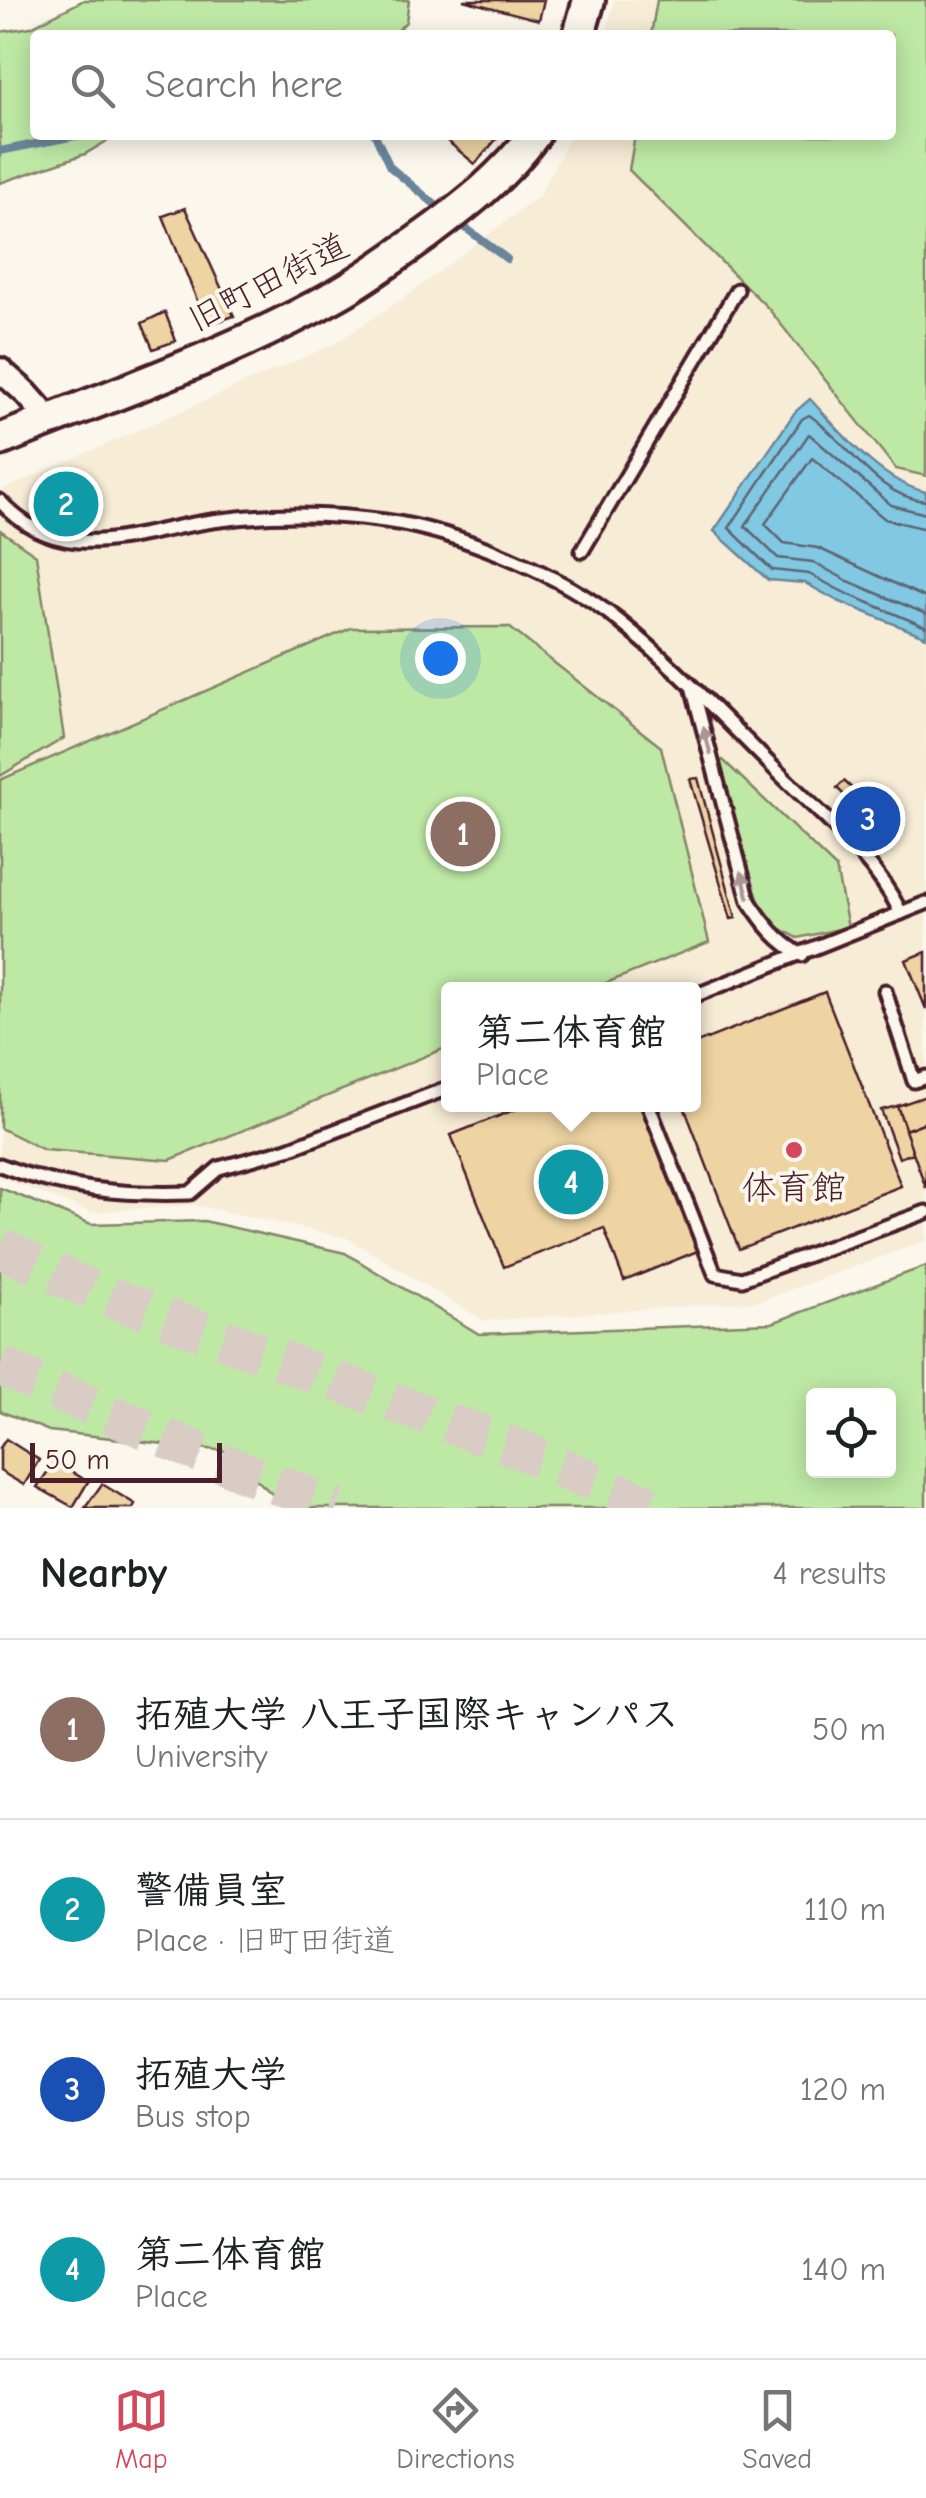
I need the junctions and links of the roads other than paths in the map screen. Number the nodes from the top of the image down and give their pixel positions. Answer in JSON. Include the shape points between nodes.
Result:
{"nodes":[{"id":1,"x":589,"y":0,"type":"edge"},
{"id":2,"x":581,"y":30,"type":"edge"},
{"id":3,"x":530,"y":140,"type":"edge"},
{"id":4,"x":737,"y":290,"type":"dead end"},
{"id":5,"x":0,"y":370,"type":"edge"},
{"id":6,"x":50,"y":420,"type":"junction"},
{"id":7,"x":0,"y":440,"type":"edge"},
{"id":8,"x":0,"y":501,"type":"edge"},
{"id":9,"x":582,"y":551,"type":"dead end"},
{"id":10,"x":692,"y":689,"type":"junction"},
{"id":11,"x":926,"y":903,"type":"edge"},
{"id":12,"x":901,"y":913,"type":"junction"},
{"id":13,"x":802,"y":955,"type":"junction"},
{"id":14,"x":885,"y":991,"type":"dead end"},
{"id":15,"x":701,"y":993,"type":"edge"},
{"id":16,"x":926,"y":1077,"type":"edge"},
{"id":17,"x":441,"y":1091,"type":"edge"},
{"id":18,"x":651,"y":1112,"type":"edge"},
{"id":19,"x":0,"y":1165,"type":"edge"},
{"id":20,"x":926,"y":1212,"type":"edge"}],
"edges":[{"from":1,"to":2,"type":"street"},
{"from":3,"to":6,"type":"street","name":"旧町田街道","via":[[481,192],[375,271],[296,316]]},
{"from":4,"to":9,"type":"lane"},
{"from":5,"to":6,"type":"street"},
{"from":6,"to":7,"type":"street","name":"旧町田街道"},
{"from":8,"to":10,"type":"lane","via":[[37,532],[66,541],[107,542],[210,521],[303,513],[389,521],[541,571],[617,619]]},
{"from":10,"to":12,"type":"lane","via":[[872,865]]},
{"from":13,"to":10,"type":"lane","one_way":true,"via":[[765,926],[749,901]]},
{"from":11,"to":12,"type":"lane"},
{"from":12,"to":13,"type":"lane"},
{"from":13,"to":15,"type":"lane"},
{"from":14,"to":16,"type":"lane","via":[[914,1082]]},
{"from":17,"to":19,"type":"lane","via":[[220,1168],[190,1193],[102,1192]]},
{"from":18,"to":20,"type":"lane","via":[[714,1274],[742,1279]]}]}
